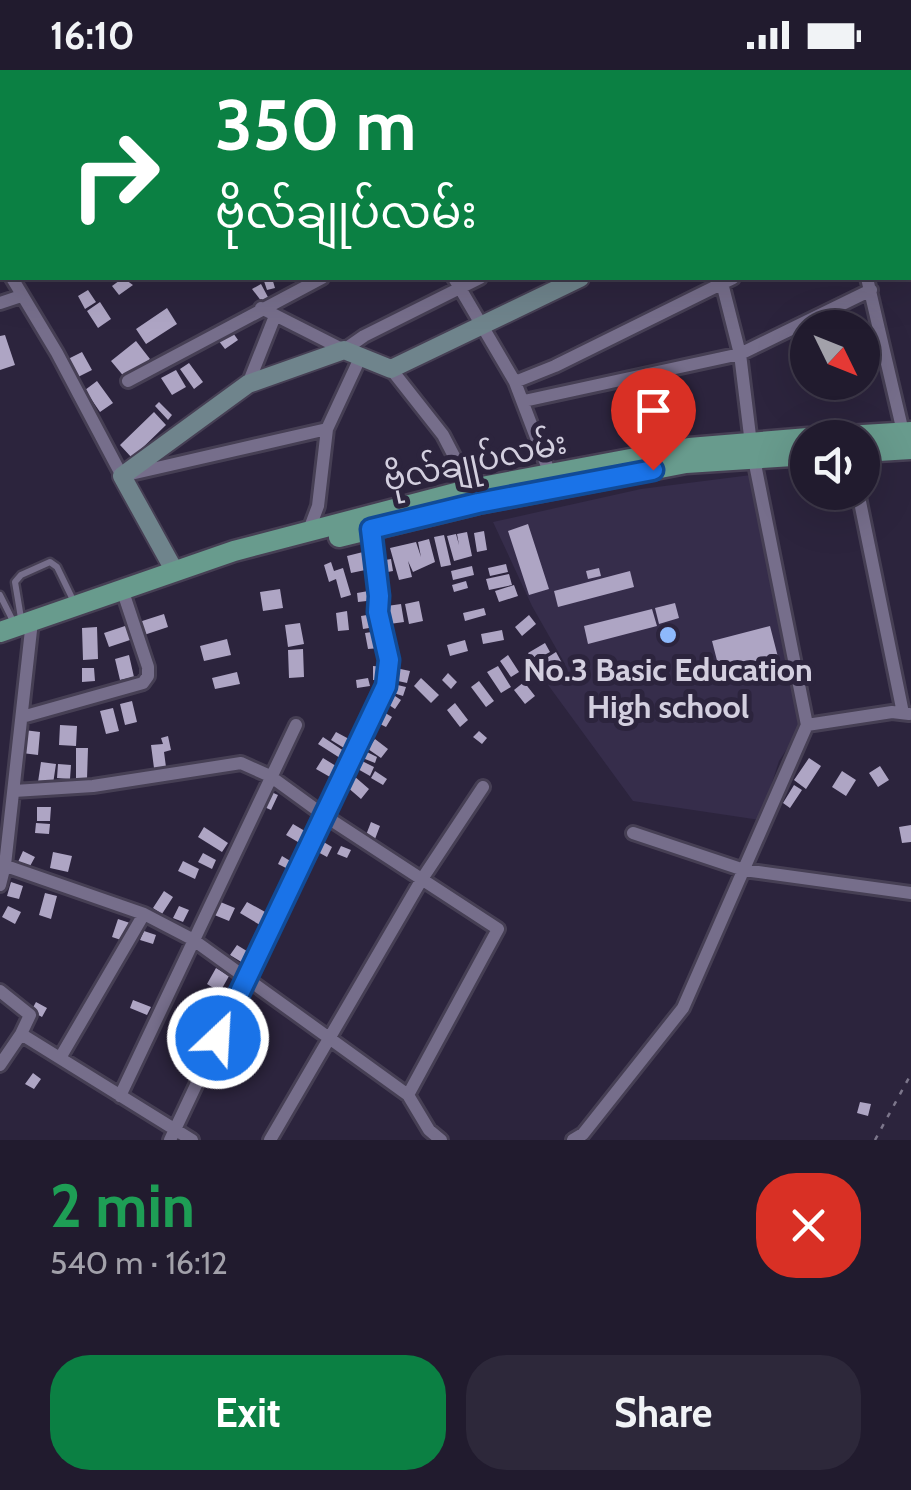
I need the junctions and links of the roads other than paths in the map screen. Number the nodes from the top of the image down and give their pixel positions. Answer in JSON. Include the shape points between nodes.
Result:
{"nodes":[{"id":1,"x":13,"y":280,"type":"edge"},
{"id":2,"x":318,"y":280,"type":"edge"},
{"id":3,"x":576,"y":280,"type":"edge"},
{"id":4,"x":728,"y":280,"type":"edge"},
{"id":5,"x":457,"y":283,"type":"edge"},
{"id":6,"x":869,"y":284,"type":"edge"},
{"id":7,"x":21,"y":296,"type":"junction"},
{"id":8,"x":0,"y":304,"type":"edge"},
{"id":9,"x":261,"y":308,"type":"junction"},
{"id":10,"x":274,"y":316,"type":"junction"},
{"id":11,"x":482,"y":328,"type":"junction"},
{"id":12,"x":352,"y":354,"type":"junction"},
{"id":13,"x":740,"y":354,"type":"junction"},
{"id":14,"x":392,"y":369,"type":"junction"},
{"id":15,"x":128,"y":382,"type":"dead end"},
{"id":16,"x":515,"y":382,"type":"junction"},
{"id":17,"x":248,"y":384,"type":"junction"},
{"id":18,"x":524,"y":402,"type":"junction"},
{"id":19,"x":328,"y":429,"type":"junction"},
{"id":20,"x":880,"y":437,"type":"edge"},
{"id":21,"x":908,"y":437,"type":"edge"},
{"id":22,"x":790,"y":442,"type":"edge"},
{"id":23,"x":880,"y":446,"type":"edge"},
{"id":24,"x":753,"y":451,"type":"junction"},
{"id":25,"x":790,"y":454,"type":"edge"},
{"id":26,"x":550,"y":474,"type":"junction"},
{"id":27,"x":122,"y":476,"type":"junction"},
{"id":28,"x":471,"y":490,"type":"junction"},
{"id":29,"x":862,"y":510,"type":"edge"},
{"id":30,"x":371,"y":529,"type":"junction"},
{"id":31,"x":309,"y":530,"type":"junction"},
{"id":32,"x":220,"y":558,"type":"junction"},
{"id":33,"x":174,"y":570,"type":"junction"},
{"id":34,"x":122,"y":589,"type":"junction"},
{"id":35,"x":0,"y":595,"type":"edge"},
{"id":36,"x":76,"y":606,"type":"junction"},
{"id":37,"x":17,"y":626,"type":"edge"},
{"id":38,"x":907,"y":714,"type":"edge"},
{"id":39,"x":22,"y":717,"type":"junction"},
{"id":40,"x":296,"y":724,"type":"dead end"},
{"id":41,"x":808,"y":725,"type":"junction"},
{"id":42,"x":270,"y":776,"type":"junction"},
{"id":43,"x":483,"y":787,"type":"dead end"},
{"id":44,"x":14,"y":791,"type":"junction"},
{"id":45,"x":325,"y":816,"type":"junction"},
{"id":46,"x":633,"y":833,"type":"dead end"},
{"id":47,"x":3,"y":864,"type":"edge"},
{"id":48,"x":744,"y":870,"type":"junction"},
{"id":49,"x":422,"y":879,"type":"junction"},
{"id":50,"x":0,"y":884,"type":"edge"},
{"id":51,"x":911,"y":893,"type":"edge"},
{"id":52,"x":144,"y":914,"type":"junction"},
{"id":53,"x":192,"y":940,"type":"junction"},
{"id":54,"x":247,"y":976,"type":"junction"},
{"id":55,"x":0,"y":991,"type":"edge"},
{"id":56,"x":20,"y":1034,"type":"junction"},
{"id":57,"x":330,"y":1042,"type":"junction"},
{"id":58,"x":60,"y":1058,"type":"junction"},
{"id":59,"x":0,"y":1066,"type":"edge"},
{"id":60,"x":120,"y":1096,"type":"junction"},
{"id":61,"x":408,"y":1096,"type":"junction"},
{"id":62,"x":173,"y":1135,"type":"edge"},
{"id":63,"x":192,"y":1140,"type":"edge"},
{"id":64,"x":270,"y":1140,"type":"edge"},
{"id":65,"x":440,"y":1140,"type":"edge"},
{"id":66,"x":573,"y":1140,"type":"edge"}],
"edges":[{"from":1,"to":7,"type":"street"},
{"from":2,"to":9,"type":"street"},
{"from":3,"to":11,"type":"street"},
{"from":4,"to":13,"type":"street"},
{"from":4,"to":16,"type":"street"},
{"from":5,"to":11,"type":"street"},
{"from":5,"to":12,"type":"street","via":[[364,336]]},
{"from":6,"to":13,"type":"street"},
{"from":6,"to":21,"type":"street"},
{"from":7,"to":8,"type":"street"},
{"from":7,"to":27,"type":"street"},
{"from":9,"to":10,"type":"street"},
{"from":9,"to":15,"type":"street"},
{"from":10,"to":12,"type":"street"},
{"from":10,"to":17,"type":"street"},
{"from":11,"to":14,"type":"street"},
{"from":11,"to":16,"type":"street"},
{"from":12,"to":14,"type":"street"},
{"from":12,"to":17,"type":"street"},
{"from":12,"to":19,"type":"street"},
{"from":13,"to":18,"type":"street"},
{"from":13,"to":24,"type":"street"},
{"from":14,"to":28,"type":"street","via":[[443,435]]},
{"from":16,"to":18,"type":"street"},
{"from":17,"to":27,"type":"street"},
{"from":18,"to":26,"type":"street"},
{"from":19,"to":27,"type":"street"},
{"from":19,"to":31,"type":"street"},
{"from":20,"to":21,"type":"main road"},
{"from":21,"to":23,"type":"main road"},
{"from":22,"to":24,"type":"main road","name":"ဗိုလ်ချုပ်လမ်း"},
{"from":24,"to":25,"type":"main road","name":"ဗိုလ်ချုပ်လမ်း"},
{"from":24,"to":26,"type":"main road","name":"ဗိုလ်ချုပ်လမ်း","via":[[689,448]]},
{"from":24,"to":30,"type":"main road","name":"ဗိုလ်ချုပ်လမ်း"},
{"from":24,"to":41,"type":"street"},
{"from":26,"to":28,"type":"main road","name":"ဗိုလ်ချုပ်လမ်း"},
{"from":27,"to":33,"type":"street"},
{"from":28,"to":31,"type":"main road","name":"ဗိုလ်ချုပ်လမ်း"},
{"from":29,"to":38,"type":"street"},
{"from":30,"to":32,"type":"main road","name":"ဗိုလ်ချုပ်လမ်း","via":[[244,559]]},
{"from":30,"to":45,"type":"street","via":[[389,660],[386,686]]},
{"from":31,"to":32,"type":"main road","name":"ဗိုလ်ချုပ်လမ်း"},
{"from":32,"to":33,"type":"main road","name":"ဗိုလ်ချုပ်လမ်း"},
{"from":33,"to":34,"type":"main road","name":"ဗိုလ်ချုပ်လမ်း"},
{"from":34,"to":36,"type":"main road","name":"ဗိုလ်ချုပ်လမ်း"},
{"from":34,"to":39,"type":"street","via":[[148,666],[143,683]]},
{"from":35,"to":37,"type":"lane"},
{"from":36,"to":37,"type":"main road","name":"ဗိုလ်ချုပ်လမ်း"},
{"from":36,"to":37,"type":"lane","via":[[50,562],[15,582]]},
{"from":37,"to":39,"type":"street"},
{"from":38,"to":41,"type":"street"},
{"from":39,"to":44,"type":"street"},
{"from":40,"to":42,"type":"street"},
{"from":41,"to":48,"type":"street"},
{"from":42,"to":44,"type":"street","via":[[241,763]]},
{"from":42,"to":45,"type":"street"},
{"from":42,"to":53,"type":"street"},
{"from":43,"to":49,"type":"street"},
{"from":44,"to":47,"type":"street"},
{"from":45,"to":49,"type":"street"},
{"from":45,"to":54,"type":"street"},
{"from":46,"to":48,"type":"street"},
{"from":47,"to":50,"type":"street"},
{"from":47,"to":52,"type":"street"},
{"from":48,"to":51,"type":"street"},
{"from":48,"to":66,"type":"street","via":[[683,1008]]},
{"from":49,"to":57,"type":"street"},
{"from":49,"to":61,"type":"street","via":[[498,929]]},
{"from":52,"to":53,"type":"street"},
{"from":52,"to":58,"type":"street"},
{"from":53,"to":54,"type":"street"},
{"from":53,"to":60,"type":"street"},
{"from":54,"to":57,"type":"street"},
{"from":54,"to":62,"type":"street"},
{"from":55,"to":56,"type":"street","via":[[30,1015]]},
{"from":56,"to":58,"type":"street"},
{"from":56,"to":59,"type":"street"},
{"from":57,"to":61,"type":"street"},
{"from":57,"to":64,"type":"street"},
{"from":58,"to":60,"type":"street"},
{"from":60,"to":62,"type":"street"},
{"from":61,"to":65,"type":"street"},
{"from":62,"to":63,"type":"street"}]}
